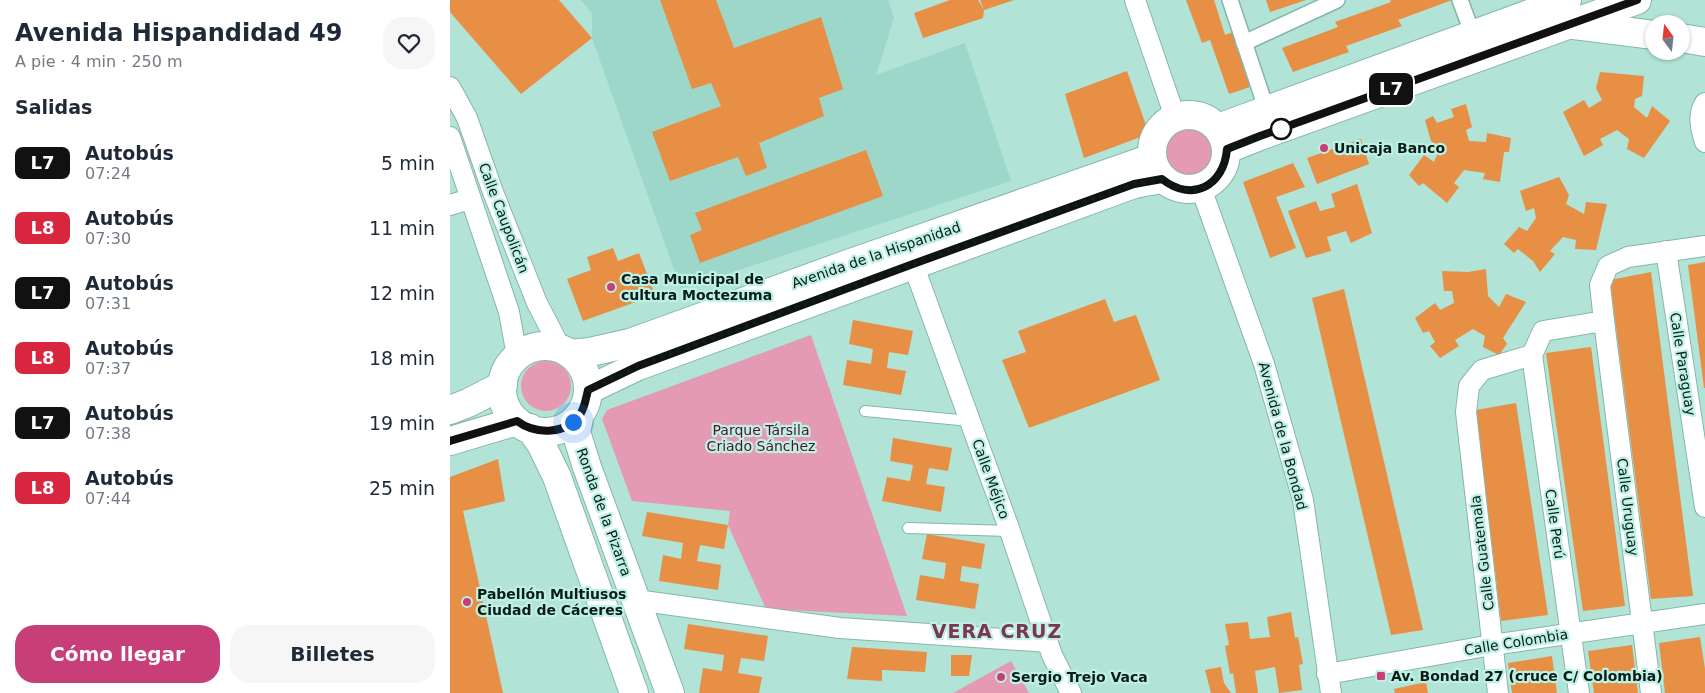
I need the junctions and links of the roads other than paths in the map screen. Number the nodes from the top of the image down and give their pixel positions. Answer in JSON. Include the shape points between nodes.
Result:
{"nodes":[{"id":1,"x":1135,"y":0,"type":"edge"},
{"id":2,"x":1230,"y":0,"type":"edge"},
{"id":3,"x":1337,"y":0,"type":"edge"},
{"id":4,"x":1460,"y":0,"type":"edge"},
{"id":5,"x":1637,"y":0,"type":"edge"},
{"id":6,"x":1529,"y":8,"type":"edge"},
{"id":7,"x":1568,"y":12,"type":"edge"},
{"id":8,"x":1645,"y":33,"type":"edge"},
{"id":9,"x":1473,"y":35,"type":"junction"},
{"id":10,"x":1690,"y":40,"type":"edge"},
{"id":11,"x":1705,"y":42,"type":"edge"},
{"id":12,"x":1244,"y":43,"type":"junction"},
{"id":13,"x":450,"y":87,"type":"edge"},
{"id":14,"x":1705,"y":103,"type":"edge"},
{"id":15,"x":1267,"y":111,"type":"junction"},
{"id":16,"x":1176,"y":117,"type":"junction"},
{"id":17,"x":450,"y":137,"type":"edge"},
{"id":18,"x":1222,"y":139,"type":"junction"},
{"id":19,"x":1705,"y":142,"type":"edge"},
{"id":20,"x":1157,"y":168,"type":"junction"},
{"id":21,"x":1201,"y":188,"type":"junction"},
{"id":22,"x":470,"y":199,"type":"junction"},
{"id":23,"x":450,"y":205,"type":"edge"},
{"id":24,"x":1705,"y":246,"type":"edge"},
{"id":25,"x":1666,"y":251,"type":"junction"},
{"id":26,"x":913,"y":264,"type":"junction"},
{"id":27,"x":1604,"y":321,"type":"junction"},
{"id":28,"x":566,"y":351,"type":"junction"},
{"id":29,"x":1532,"y":355,"type":"junction"},
{"id":30,"x":517,"y":356,"type":"junction"},
{"id":31,"x":503,"y":386,"type":"junction"},
{"id":32,"x":584,"y":402,"type":"junction"},
{"id":33,"x":450,"y":410,"type":"edge"},
{"id":34,"x":865,"y":411,"type":"dead end"},
{"id":35,"x":970,"y":421,"type":"junction"},
{"id":36,"x":523,"y":424,"type":"junction"},
{"id":37,"x":450,"y":441,"type":"edge"},
{"id":38,"x":1705,"y":507,"type":"edge"},
{"id":39,"x":908,"y":528,"type":"dead end"},
{"id":40,"x":1010,"y":531,"type":"junction"},
{"id":41,"x":636,"y":600,"type":"junction"},
{"id":42,"x":1705,"y":614,"type":"edge"},
{"id":43,"x":1641,"y":622,"type":"junction"},
{"id":44,"x":1570,"y":633,"type":"junction"},
{"id":45,"x":1048,"y":642,"type":"junction"},
{"id":46,"x":1492,"y":645,"type":"junction"},
{"id":47,"x":1329,"y":683,"type":"edge"},
{"id":48,"x":634,"y":693,"type":"edge"},
{"id":49,"x":670,"y":693,"type":"edge"},
{"id":50,"x":1071,"y":693,"type":"edge"},
{"id":51,"x":1498,"y":693,"type":"edge"},
{"id":52,"x":1579,"y":693,"type":"edge"},
{"id":53,"x":1650,"y":693,"type":"edge"}],
"edges":[{"from":1,"to":16,"type":"street"},
{"from":2,"to":12,"type":"street"},
{"from":3,"to":12,"type":"street"},
{"from":4,"to":9,"type":"street"},
{"from":5,"to":7,"type":"main road"},
{"from":6,"to":7,"type":"main road"},
{"from":6,"to":9,"type":"main road"},
{"from":7,"to":8,"type":"main road"},
{"from":7,"to":18,"type":"main road","via":[[1260,136]]},
{"from":9,"to":15,"type":"main road"},
{"from":10,"to":11,"type":"main road"},
{"from":12,"to":15,"type":"street"},
{"from":13,"to":28,"type":"street","name":"Calle Caupolicán","via":[[467,118],[537,303]]},
{"from":14,"to":19,"type":"street","via":[[1700,112]]},
{"from":15,"to":18,"type":"main road"},
{"from":16,"to":18,"type":"main road","via":[[1202,117]]},
{"from":16,"to":20,"type":"main road","via":[[1155,137],[1152,147]]},
{"from":17,"to":22,"type":"street","name":"Calle Caupolicán"},
{"from":18,"to":21,"type":"main road","via":[[1226,162],[1213,181]]},
{"from":20,"to":21,"type":"main road","via":[[1169,184],[1188,190]]},
{"from":20,"to":26,"type":"main road","name":"Avenida de la Hispanidad","via":[[1134,184]]},
{"from":20,"to":28,"type":"main road","name":"Avenida de la Hispanidad","via":[[844,265],[630,344],[590,352]]},
{"from":21,"to":47,"type":"street","name":"Avenida de la Bondad","via":[[1264,364],[1303,500]]},
{"from":22,"to":23,"type":"street"},
{"from":22,"to":30,"type":"street","name":"Calle Caupolicán","via":[[509,312]]},
{"from":24,"to":25,"type":"street"},
{"from":25,"to":27,"type":"street","name":"Calle Uruguay","via":[[1628,258],[1608,266],[1600,285]]},
{"from":25,"to":38,"type":"street","name":"Calle Paraguay"},
{"from":26,"to":32,"type":"main road","name":"Avenida de la Hispanidad","via":[[638,366]]},
{"from":26,"to":35,"type":"street","name":"Calle Méjico"},
{"from":27,"to":29,"type":"street","via":[[1543,331]]},
{"from":27,"to":43,"type":"street","name":"Calle Uruguay"},
{"from":28,"to":30,"type":"main road","via":[[541,346]]},
{"from":28,"to":32,"type":"main road","via":[[578,361],[587,379]]},
{"from":29,"to":44,"type":"street","name":"Calle Perú"},
{"from":29,"to":46,"type":"street","name":"Calle Guatemala","via":[[1482,370],[1469,386],[1466,412]]},
{"from":30,"to":31,"type":"main road","via":[[508,367]]},
{"from":31,"to":33,"type":"main road"},
{"from":31,"to":36,"type":"main road","via":[[505,404]]},
{"from":32,"to":36,"type":"main road","via":[[573,422],[558,429],[541,431]]},
{"from":32,"to":41,"type":"main road","name":"Ronda de la Pizarra","via":[[576,432]]},
{"from":34,"to":35,"type":"lane"},
{"from":35,"to":40,"type":"street","name":"Calle Méjico"},
{"from":36,"to":37,"type":"main road"},
{"from":36,"to":48,"type":"main road","via":[[541,444],[556,477]]},
{"from":39,"to":40,"type":"lane"},
{"from":40,"to":45,"type":"street","name":"Calle Méjico"},
{"from":41,"to":45,"type":"street","via":[[840,628]]},
{"from":41,"to":49,"type":"main road","name":"Ronda de la Pizarra"},
{"from":42,"to":43,"type":"street","name":"Calle Colombia"},
{"from":43,"to":44,"type":"street","name":"Calle Colombia"},
{"from":43,"to":53,"type":"street","name":"Calle Uruguay"},
{"from":44,"to":46,"type":"street","name":"Calle Colombia"},
{"from":44,"to":52,"type":"street","name":"Calle Perú"},
{"from":45,"to":50,"type":"street","name":"Calle Méjico"},
{"from":46,"to":47,"type":"street","name":"Calle Colombia"},
{"from":46,"to":51,"type":"street","name":"Calle Guatemala"}]}
